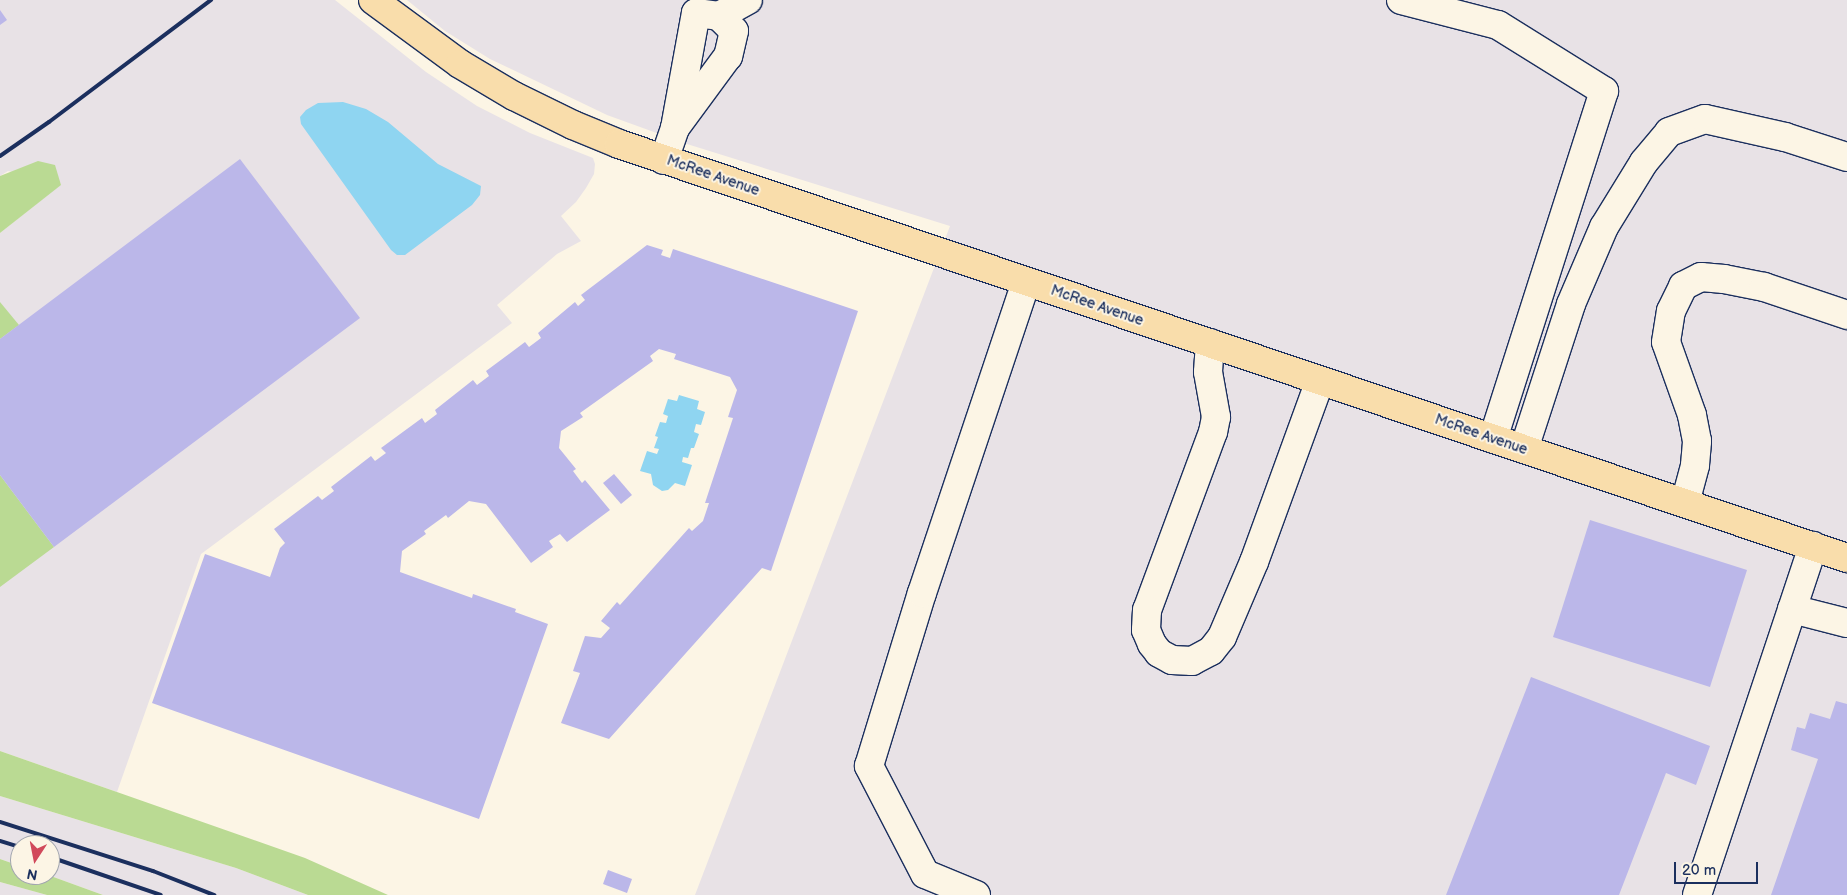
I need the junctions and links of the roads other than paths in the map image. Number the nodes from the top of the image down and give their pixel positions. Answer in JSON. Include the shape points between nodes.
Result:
{"nodes":[{"id":1,"x":373,"y":0,"type":"edge"},
{"id":2,"x":748,"y":0,"type":"edge"},
{"id":3,"x":1401,"y":0,"type":"edge"},
{"id":4,"x":719,"y":16,"type":"junction"},
{"id":5,"x":674,"y":128,"type":"junction"},
{"id":6,"x":1847,"y":157,"type":"edge"},
{"id":7,"x":664,"y":160,"type":"junction"},
{"id":8,"x":1026,"y":282,"type":"junction"},
{"id":9,"x":1847,"y":315,"type":"edge"},
{"id":10,"x":1210,"y":343,"type":"junction"},
{"id":11,"x":1320,"y":380,"type":"junction"},
{"id":12,"x":1493,"y":439,"type":"junction"},
{"id":13,"x":1524,"y":449,"type":"junction"},
{"id":14,"x":1685,"y":503,"type":"junction"},
{"id":15,"x":1813,"y":546,"type":"junction"},
{"id":16,"x":1847,"y":558,"type":"edge"},
{"id":17,"x":1792,"y":609,"type":"junction"},
{"id":18,"x":1847,"y":623,"type":"edge"},
{"id":19,"x":922,"y":884,"type":"edge"},
{"id":20,"x":976,"y":895,"type":"edge"},
{"id":21,"x":1697,"y":895,"type":"edge"}],
"edges":[{"from":1,"to":7,"type":"main road","name":"McRee Avenue","via":[[460,64],[514,96],[573,125]]},
{"from":2,"to":4,"type":"lane"},
{"from":3,"to":12,"type":"lane","via":[[1498,25],[1604,91]]},
{"from":4,"to":5,"type":"lane","via":[[734,31],[728,56]]},
{"from":4,"to":5,"type":"lane","via":[[696,13]]},
{"from":5,"to":7,"type":"lane"},
{"from":6,"to":13,"type":"lane","via":[[1784,137],[1705,120],[1669,132],[1644,162],[1604,227],[1571,304]]},
{"from":7,"to":8,"type":"main road","name":"McRee Avenue"},
{"from":8,"to":10,"type":"main road","name":"McRee Avenue"},
{"from":8,"to":19,"type":"lane","via":[[922,593],[869,766]]},
{"from":9,"to":14,"type":"lane","via":[[1764,287],[1724,279],[1701,276],[1682,286],[1671,311],[1666,342],[1692,415],[1697,442]]},
{"from":10,"to":11,"type":"main road","name":"McRee Avenue"},
{"from":10,"to":11,"type":"lane","via":[[1208,372],[1216,417],[1213,432],[1147,610],[1146,630],[1152,644],[1159,653],[1172,660],[1192,661],[1211,651],[1222,637],[1254,562]]},
{"from":11,"to":12,"type":"main road","name":"McRee Avenue"},
{"from":12,"to":13,"type":"main road","name":"McRee Avenue"},
{"from":13,"to":14,"type":"main road","name":"McRee Avenue"},
{"from":14,"to":15,"type":"main road","name":"McRee Avenue"},
{"from":15,"to":16,"type":"main road","name":"McRee Avenue"},
{"from":15,"to":17,"type":"lane"},
{"from":17,"to":18,"type":"lane"},
{"from":17,"to":21,"type":"lane"},
{"from":19,"to":20,"type":"lane"}]}
